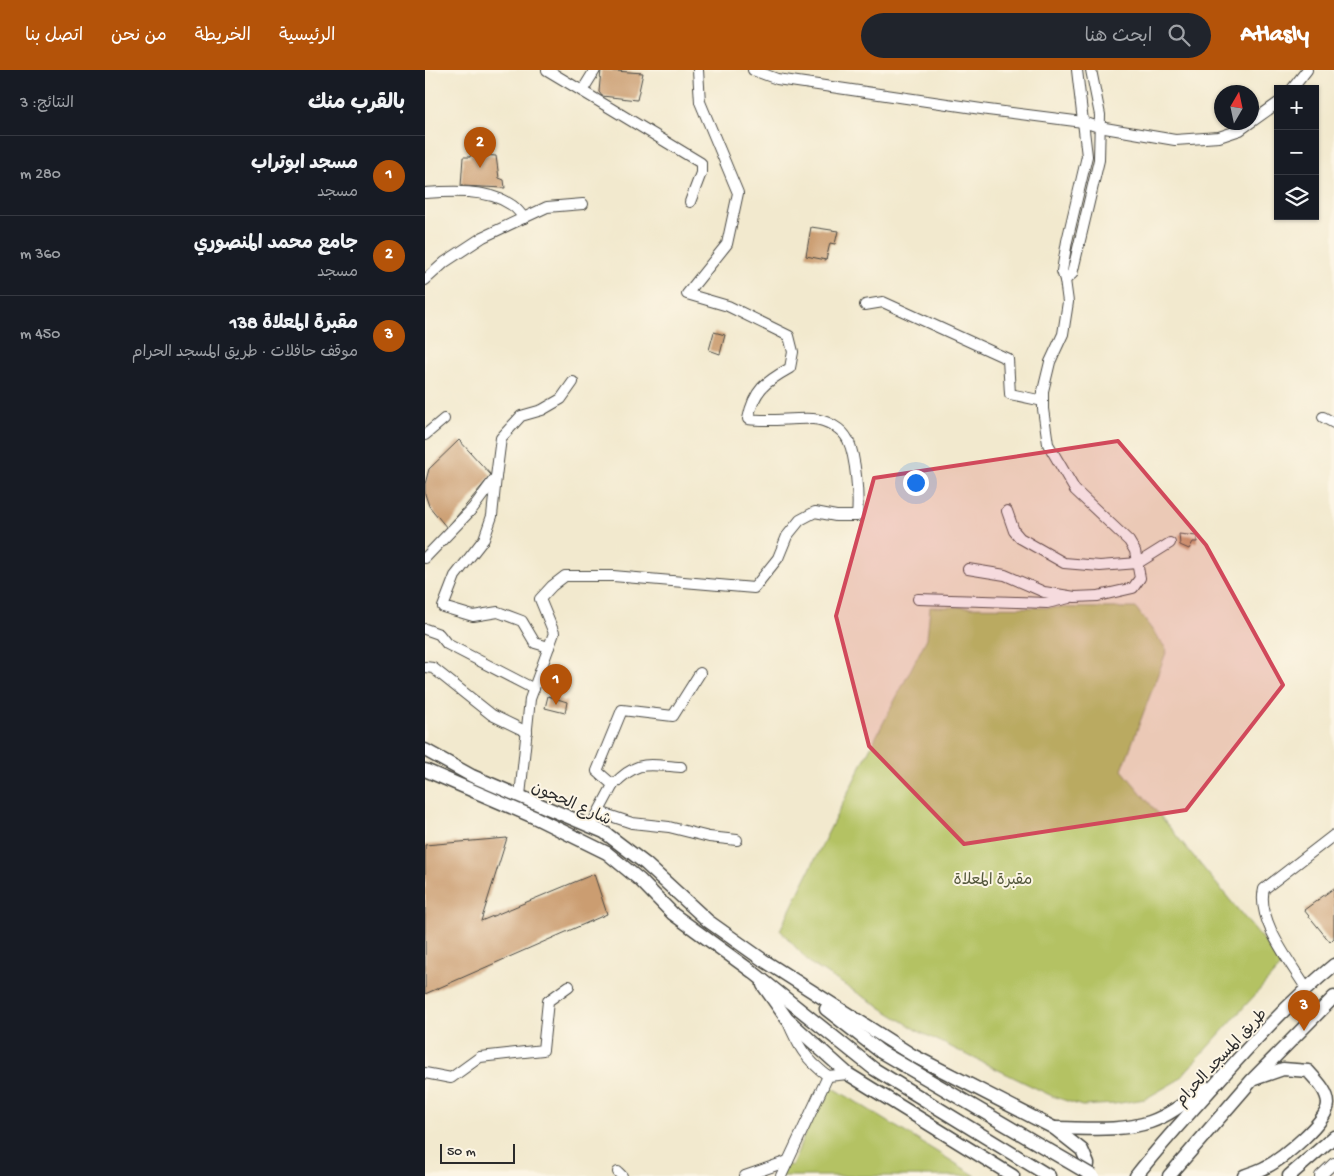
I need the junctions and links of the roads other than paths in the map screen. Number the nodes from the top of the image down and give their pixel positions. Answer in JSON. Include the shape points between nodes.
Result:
{"nodes":[{"id":1,"x":547,"y":70,"type":"edge"},
{"id":2,"x":595,"y":70,"type":"edge"},
{"id":3,"x":697,"y":70,"type":"edge"},
{"id":4,"x":753,"y":70,"type":"edge"},
{"id":5,"x":1077,"y":70,"type":"edge"},
{"id":6,"x":1091,"y":70,"type":"edge"},
{"id":7,"x":1307,"y":70,"type":"edge"},
{"id":8,"x":1295,"y":85,"type":"edge"},
{"id":9,"x":582,"y":90,"type":"junction"},
{"id":10,"x":1274,"y":107,"type":"edge"},
{"id":11,"x":1083,"y":122,"type":"junction"},
{"id":12,"x":1099,"y":127,"type":"junction"},
{"id":13,"x":425,"y":193,"type":"edge"},
{"id":14,"x":691,"y":202,"type":"dead end"},
{"id":15,"x":583,"y":204,"type":"dead end"},
{"id":16,"x":524,"y":218,"type":"junction"},
{"id":17,"x":425,"y":280,"type":"edge"},
{"id":18,"x":1065,"y":280,"type":"junction"},
{"id":19,"x":865,"y":305,"type":"dead end"},
{"id":20,"x":573,"y":382,"type":"dead end"},
{"id":21,"x":1043,"y":401,"type":"junction"},
{"id":22,"x":1323,"y":417,"type":"dead end"},
{"id":23,"x":443,"y":419,"type":"dead end"},
{"id":24,"x":1334,"y":423,"type":"edge"},
{"id":25,"x":425,"y":435,"type":"edge"},
{"id":26,"x":496,"y":477,"type":"junction"},
{"id":27,"x":1007,"y":511,"type":"dead end"},
{"id":28,"x":1170,"y":543,"type":"dead end"},
{"id":29,"x":425,"y":558,"type":"edge"},
{"id":30,"x":1138,"y":563,"type":"junction"},
{"id":31,"x":967,"y":569,"type":"dead end"},
{"id":32,"x":1075,"y":597,"type":"junction"},
{"id":33,"x":918,"y":599,"type":"dead end"},
{"id":34,"x":425,"y":629,"type":"edge"},
{"id":35,"x":549,"y":646,"type":"junction"},
{"id":36,"x":425,"y":667,"type":"edge"},
{"id":37,"x":699,"y":673,"type":"dead end"},
{"id":38,"x":534,"y":689,"type":"junction"},
{"id":39,"x":527,"y":732,"type":"junction"},
{"id":40,"x":425,"y":750,"type":"edge"},
{"id":41,"x":681,"y":767,"type":"dead end"},
{"id":42,"x":425,"y":770,"type":"edge"},
{"id":43,"x":613,"y":786,"type":"junction"},
{"id":44,"x":520,"y":796,"type":"junction"},
{"id":45,"x":599,"y":812,"type":"junction"},
{"id":46,"x":591,"y":826,"type":"junction"},
{"id":47,"x":1334,"y":835,"type":"edge"},
{"id":48,"x":737,"y":840,"type":"dead end"},
{"id":49,"x":763,"y":960,"type":"junction"},
{"id":50,"x":1334,"y":965,"type":"edge"},
{"id":51,"x":754,"y":973,"type":"junction"},
{"id":52,"x":569,"y":986,"type":"dead end"},
{"id":53,"x":1306,"y":988,"type":"junction"},
{"id":54,"x":1334,"y":996,"type":"edge"},
{"id":55,"x":787,"y":1019,"type":"junction"},
{"id":56,"x":1237,"y":1061,"type":"junction"},
{"id":57,"x":425,"y":1073,"type":"edge"},
{"id":58,"x":848,"y":1074,"type":"junction"},
{"id":59,"x":828,"y":1076,"type":"junction"},
{"id":60,"x":1252,"y":1080,"type":"junction"},
{"id":61,"x":1054,"y":1128,"type":"junction"},
{"id":62,"x":1334,"y":1137,"type":"edge"},
{"id":63,"x":788,"y":1160,"type":"junction"},
{"id":64,"x":1334,"y":1163,"type":"edge"},
{"id":65,"x":745,"y":1176,"type":"edge"},
{"id":66,"x":781,"y":1176,"type":"edge"},
{"id":67,"x":1013,"y":1176,"type":"edge"},
{"id":68,"x":1049,"y":1176,"type":"edge"},
{"id":69,"x":1086,"y":1176,"type":"edge"},
{"id":70,"x":1093,"y":1176,"type":"edge"},
{"id":71,"x":1136,"y":1176,"type":"edge"},
{"id":72,"x":1169,"y":1176,"type":"edge"},
{"id":73,"x":1244,"y":1176,"type":"edge"},
{"id":74,"x":1289,"y":1176,"type":"edge"},
{"id":75,"x":1320,"y":1176,"type":"edge"}],
"edges":[{"from":1,"to":9,"type":"street"},
{"from":2,"to":9,"type":"street"},
{"from":3,"to":35,"type":"street","via":[[700,102],[738,193],[727,244],[687,294],[728,306],[789,336],[793,352],[790,368],[763,384],[751,402],[748,419],[767,422],[815,419],[837,427],[848,440],[859,495],[857,516],[815,512],[800,520],[787,536],[778,558],[754,588],[613,576],[565,576],[540,599],[554,633]]},
{"from":4,"to":11,"type":"street","via":[[777,79]]},
{"from":5,"to":11,"type":"street"},
{"from":6,"to":12,"type":"street"},
{"from":7,"to":8,"type":"street"},
{"from":9,"to":14,"type":"street","via":[[701,163]]},
{"from":10,"to":12,"type":"street","via":[[1239,130],[1219,137],[1175,140]]},
{"from":11,"to":12,"type":"street"},
{"from":11,"to":18,"type":"street","via":[[1087,156],[1067,241],[1062,271]]},
{"from":12,"to":18,"type":"street","via":[[1099,160],[1072,274]]},
{"from":13,"to":16,"type":"street","via":[[487,194],[511,204]]},
{"from":15,"to":16,"type":"street","via":[[547,207]]},
{"from":16,"to":17,"type":"street","via":[[483,237],[445,262]]},
{"from":18,"to":21,"type":"street","via":[[1068,302],[1063,334],[1050,362]]},
{"from":19,"to":21,"type":"street","via":[[883,302],[1009,359],[1010,394]]},
{"from":20,"to":26,"type":"street","via":[[561,399],[542,410],[521,416],[501,438]]},
{"from":21,"to":30,"type":"street","via":[[1049,444],[1075,490],[1129,542]]},
{"from":22,"to":24,"type":"street"},
{"from":23,"to":25,"type":"street"},
{"from":26,"to":29,"type":"street","via":[[473,508]]},
{"from":26,"to":35,"type":"street","via":[[492,516],[484,539],[455,576],[443,607],[473,616],[498,612],[522,621],[535,642]]},
{"from":27,"to":30,"type":"street","via":[[1020,538],[1065,563],[1100,566]]},
{"from":28,"to":30,"type":"street"},
{"from":30,"to":32,"type":"street","via":[[1140,578],[1133,588],[1098,596]]},
{"from":31,"to":32,"type":"street","via":[[1005,575],[1044,592]]},
{"from":32,"to":33,"type":"street","via":[[1047,603]]},
{"from":34,"to":38,"type":"street","via":[[439,634],[447,644]]},
{"from":35,"to":38,"type":"street"},
{"from":36,"to":39,"type":"street","via":[[433,668],[492,715]]},
{"from":37,"to":43,"type":"street","via":[[673,716],[622,710],[597,771]]},
{"from":38,"to":39,"type":"street"},
{"from":39,"to":44,"type":"street"},
{"from":40,"to":44,"type":"main road","name":"شارع الحجون","via":[[472,776]]},
{"from":41,"to":43,"type":"street","via":[[649,765],[633,768]]},
{"from":42,"to":51,"type":"main road","name":"شارع الحجون","via":[[607,853],[640,880],[673,914]]},
{"from":43,"to":45,"type":"street"},
{"from":44,"to":46,"type":"main road","name":"شارع الحجون"},
{"from":45,"to":46,"type":"street"},
{"from":45,"to":48,"type":"street","via":[[632,823]]},
{"from":46,"to":49,"type":"main road","name":"شارع الحجون","via":[[604,832],[708,921]]},
{"from":47,"to":53,"type":"street","via":[[1264,889],[1262,895],[1269,927]]},
{"from":49,"to":61,"type":"main road","via":[[911,1055]]},
{"from":49,"to":70,"type":"main road","bridge":true,"via":[[881,1052]]},
{"from":50,"to":53,"type":"main road","name":"طريق المسجد الحرام"},
{"from":51,"to":55,"type":"main road"},
{"from":51,"to":68,"type":"main road","name":"شارع الحجون","via":[[874,1069]]},
{"from":52,"to":57,"type":"street","via":[[548,1001],[543,1050],[480,1058],[451,1078]]},
{"from":53,"to":56,"type":"main road","name":"طريق المسجد الحرام"},
{"from":54,"to":60,"type":"main road"},
{"from":55,"to":58,"type":"main road"},
{"from":55,"to":59,"type":"street","via":[[799,1049]]},
{"from":56,"to":61,"type":"main road","via":[[1179,1108],[1150,1122],[1116,1128]]},
{"from":56,"to":71,"type":"main road","name":"طريق المسجد الحرام"},
{"from":58,"to":59,"type":"street"},
{"from":58,"to":67,"type":"main road"},
{"from":59,"to":63,"type":"street"},
{"from":60,"to":72,"type":"main road"},
{"from":60,"to":73,"type":"main road","via":[[1283,1069],[1308,1071],[1321,1085],[1328,1104],[1324,1117],[1314,1129],[1267,1166]]},
{"from":61,"to":69,"type":"main road","via":[[1082,1150],[1088,1164]]},
{"from":62,"to":74,"type":"main road"},
{"from":63,"to":65,"type":"street"},
{"from":63,"to":66,"type":"street"},
{"from":64,"to":75,"type":"street"}]}
